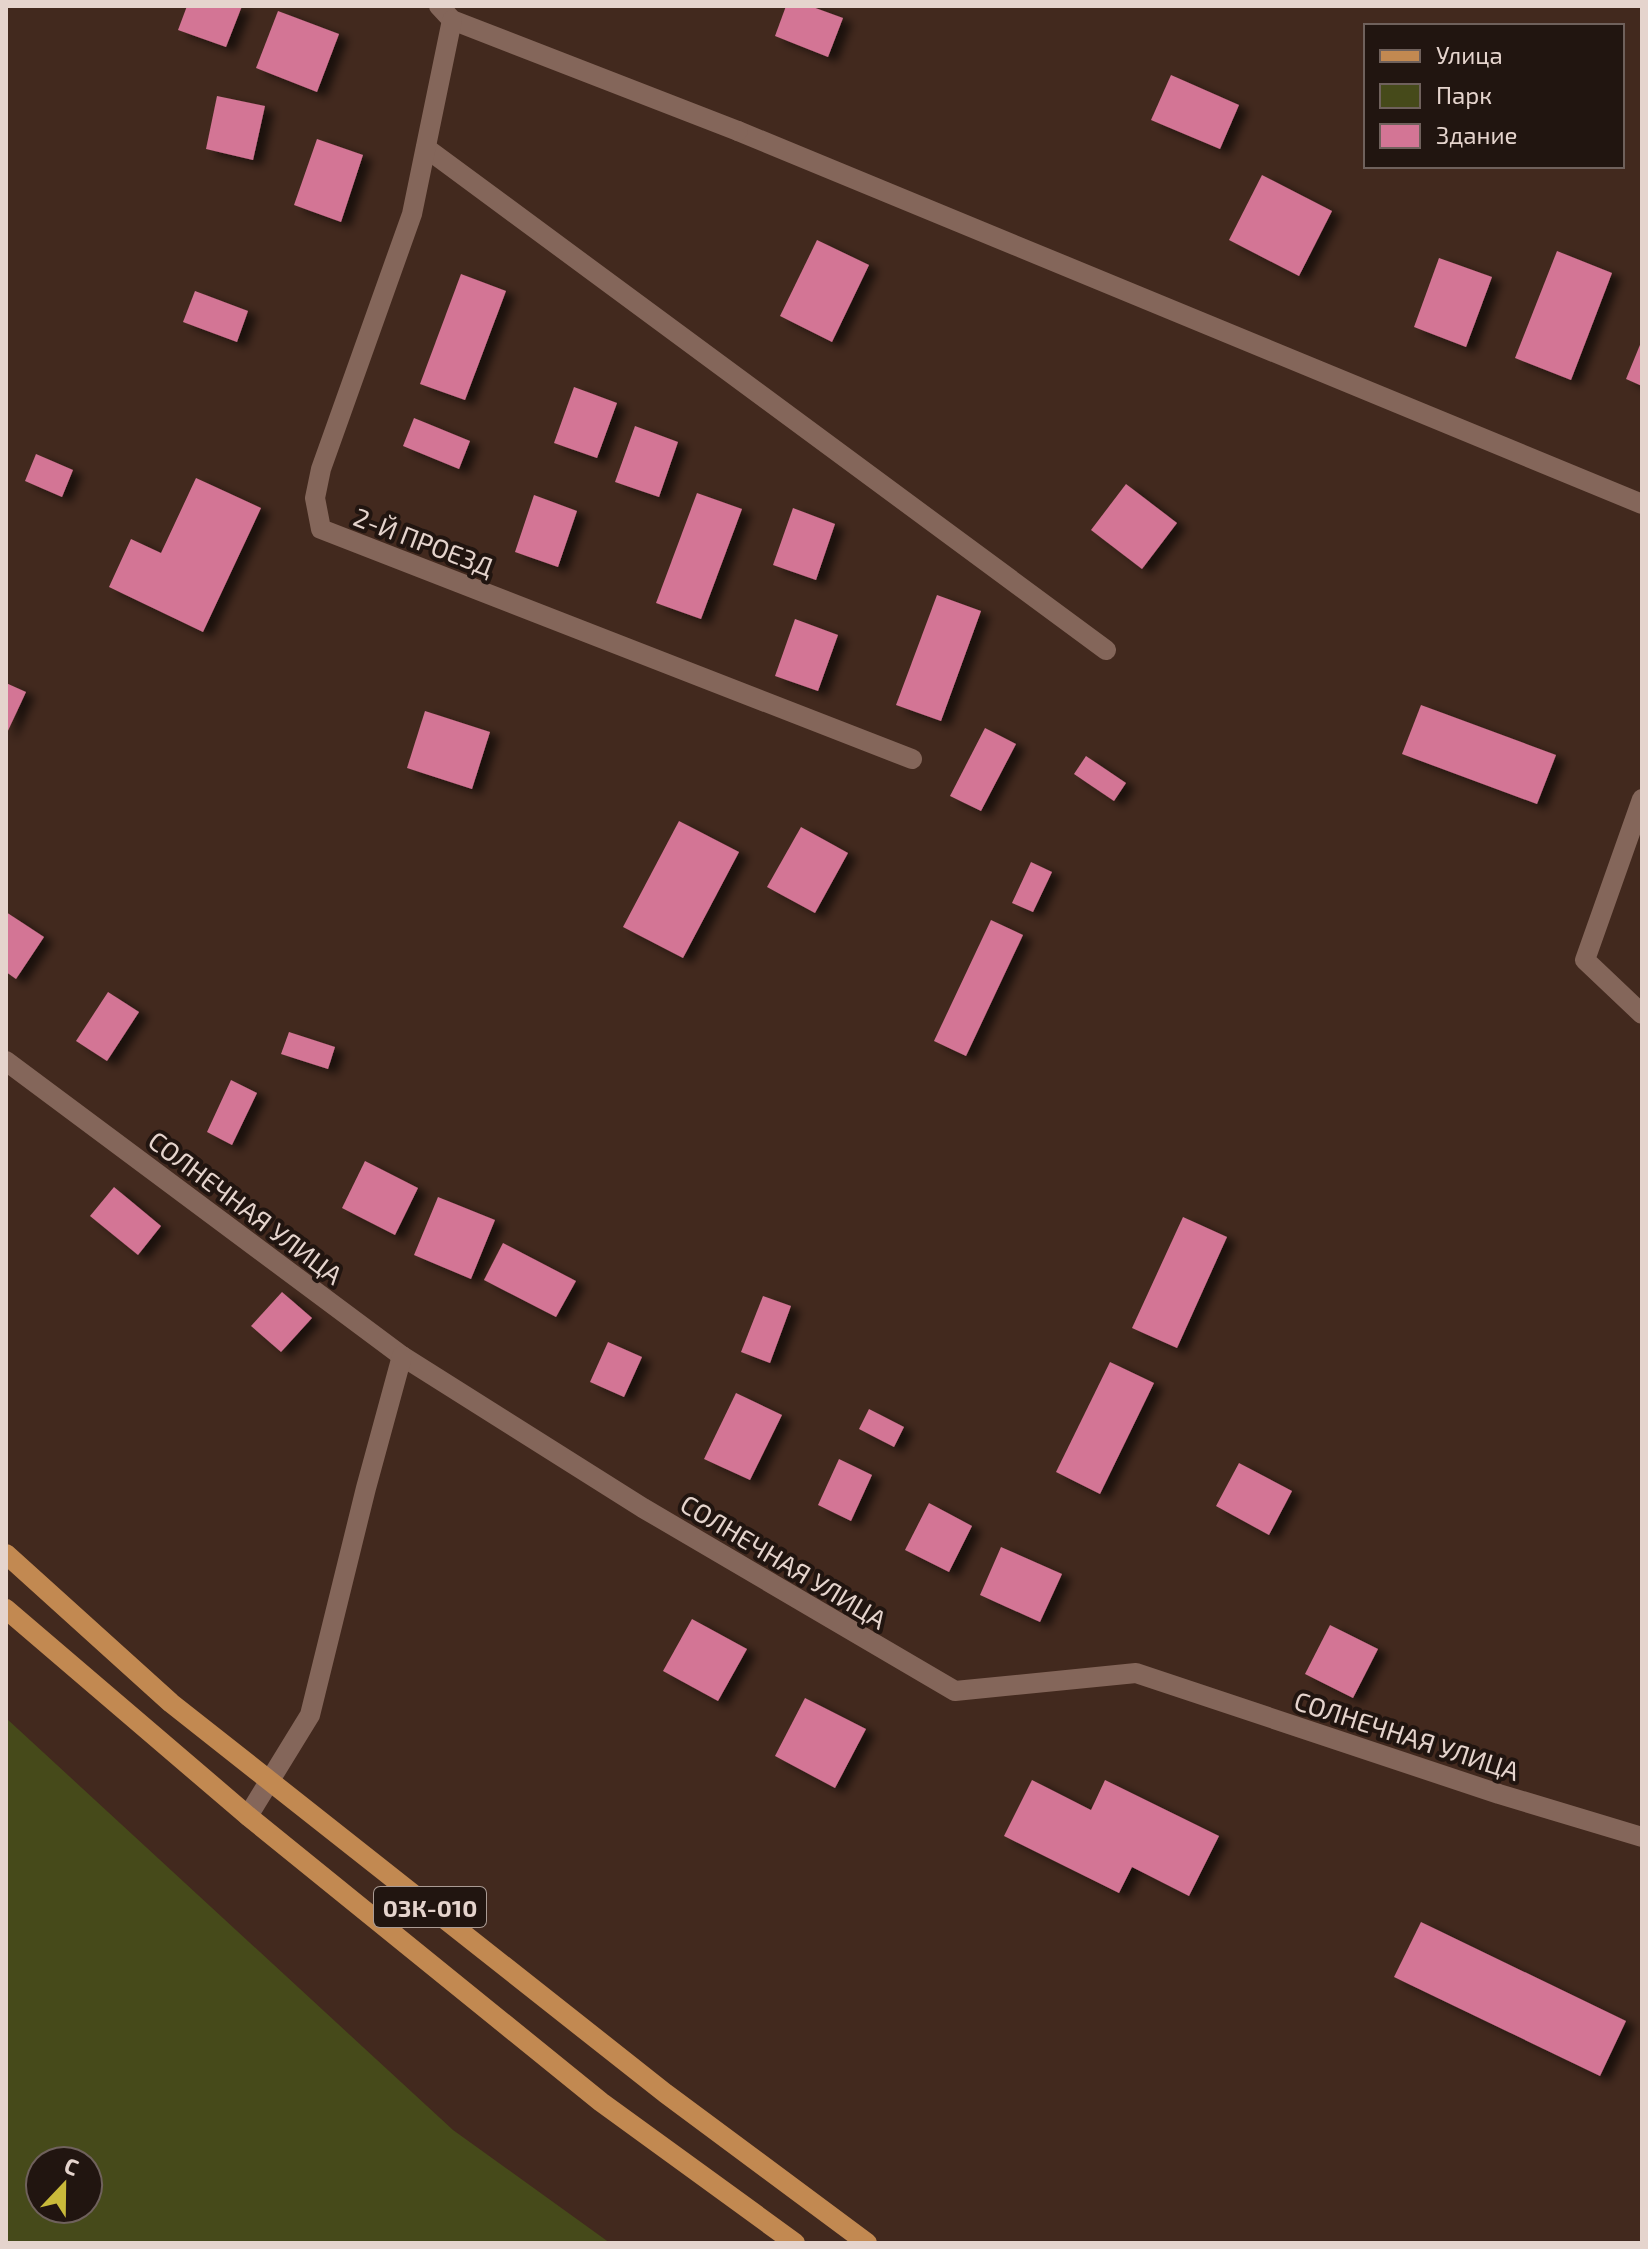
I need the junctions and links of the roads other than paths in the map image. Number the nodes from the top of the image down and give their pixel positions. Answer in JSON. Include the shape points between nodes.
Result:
{"nodes":[{"id":1,"x":446,"y":13,"type":"edge"},
{"id":2,"x":426,"y":148,"type":"junction"},
{"id":3,"x":1642,"y":504,"type":"edge"},
{"id":4,"x":1106,"y":650,"type":"dead end"},
{"id":5,"x":912,"y":759,"type":"dead end"},
{"id":6,"x":1642,"y":799,"type":"edge"},
{"id":7,"x":1642,"y":1014,"type":"edge"},
{"id":8,"x":6,"y":1061,"type":"edge"},
{"id":9,"x":402,"y":1356,"type":"junction"},
{"id":10,"x":6,"y":1554,"type":"edge"},
{"id":11,"x":6,"y":1609,"type":"edge"},
{"id":12,"x":270,"y":1780,"type":"junction"},
{"id":13,"x":248,"y":1816,"type":"junction"},
{"id":14,"x":1642,"y":1837,"type":"edge"},
{"id":15,"x":795,"y":2243,"type":"edge"},
{"id":16,"x":867,"y":2243,"type":"edge"}],
"edges":[{"from":1,"to":2,"type":"street","name":"2-Й ПРОЕЗД"},
{"from":1,"to":3,"type":"street"},
{"from":2,"to":4,"type":"street"},
{"from":2,"to":5,"type":"street","name":"2-Й ПРОЕЗД","via":[[412,214],[321,469],[315,498],[321,529]]},
{"from":6,"to":7,"type":"street","via":[[1585,960]]},
{"from":8,"to":9,"type":"street","name":"СОЛНЕЧНАЯ УЛИЦА"},
{"from":9,"to":12,"type":"street","via":[[310,1715]]},
{"from":9,"to":14,"type":"street","name":"СОЛНЕЧНАЯ УЛИЦА","via":[[643,1508],[955,1691],[1136,1673]]},
{"from":10,"to":12,"type":"main road","number":"03К-010","via":[[171,1703]]},
{"from":11,"to":13,"type":"main road"},
{"from":12,"to":13,"type":"street"},
{"from":12,"to":16,"type":"main road","number":"03К-010","via":[[665,2093]]},
{"from":13,"to":15,"type":"main road","via":[[601,2102]]}]}
